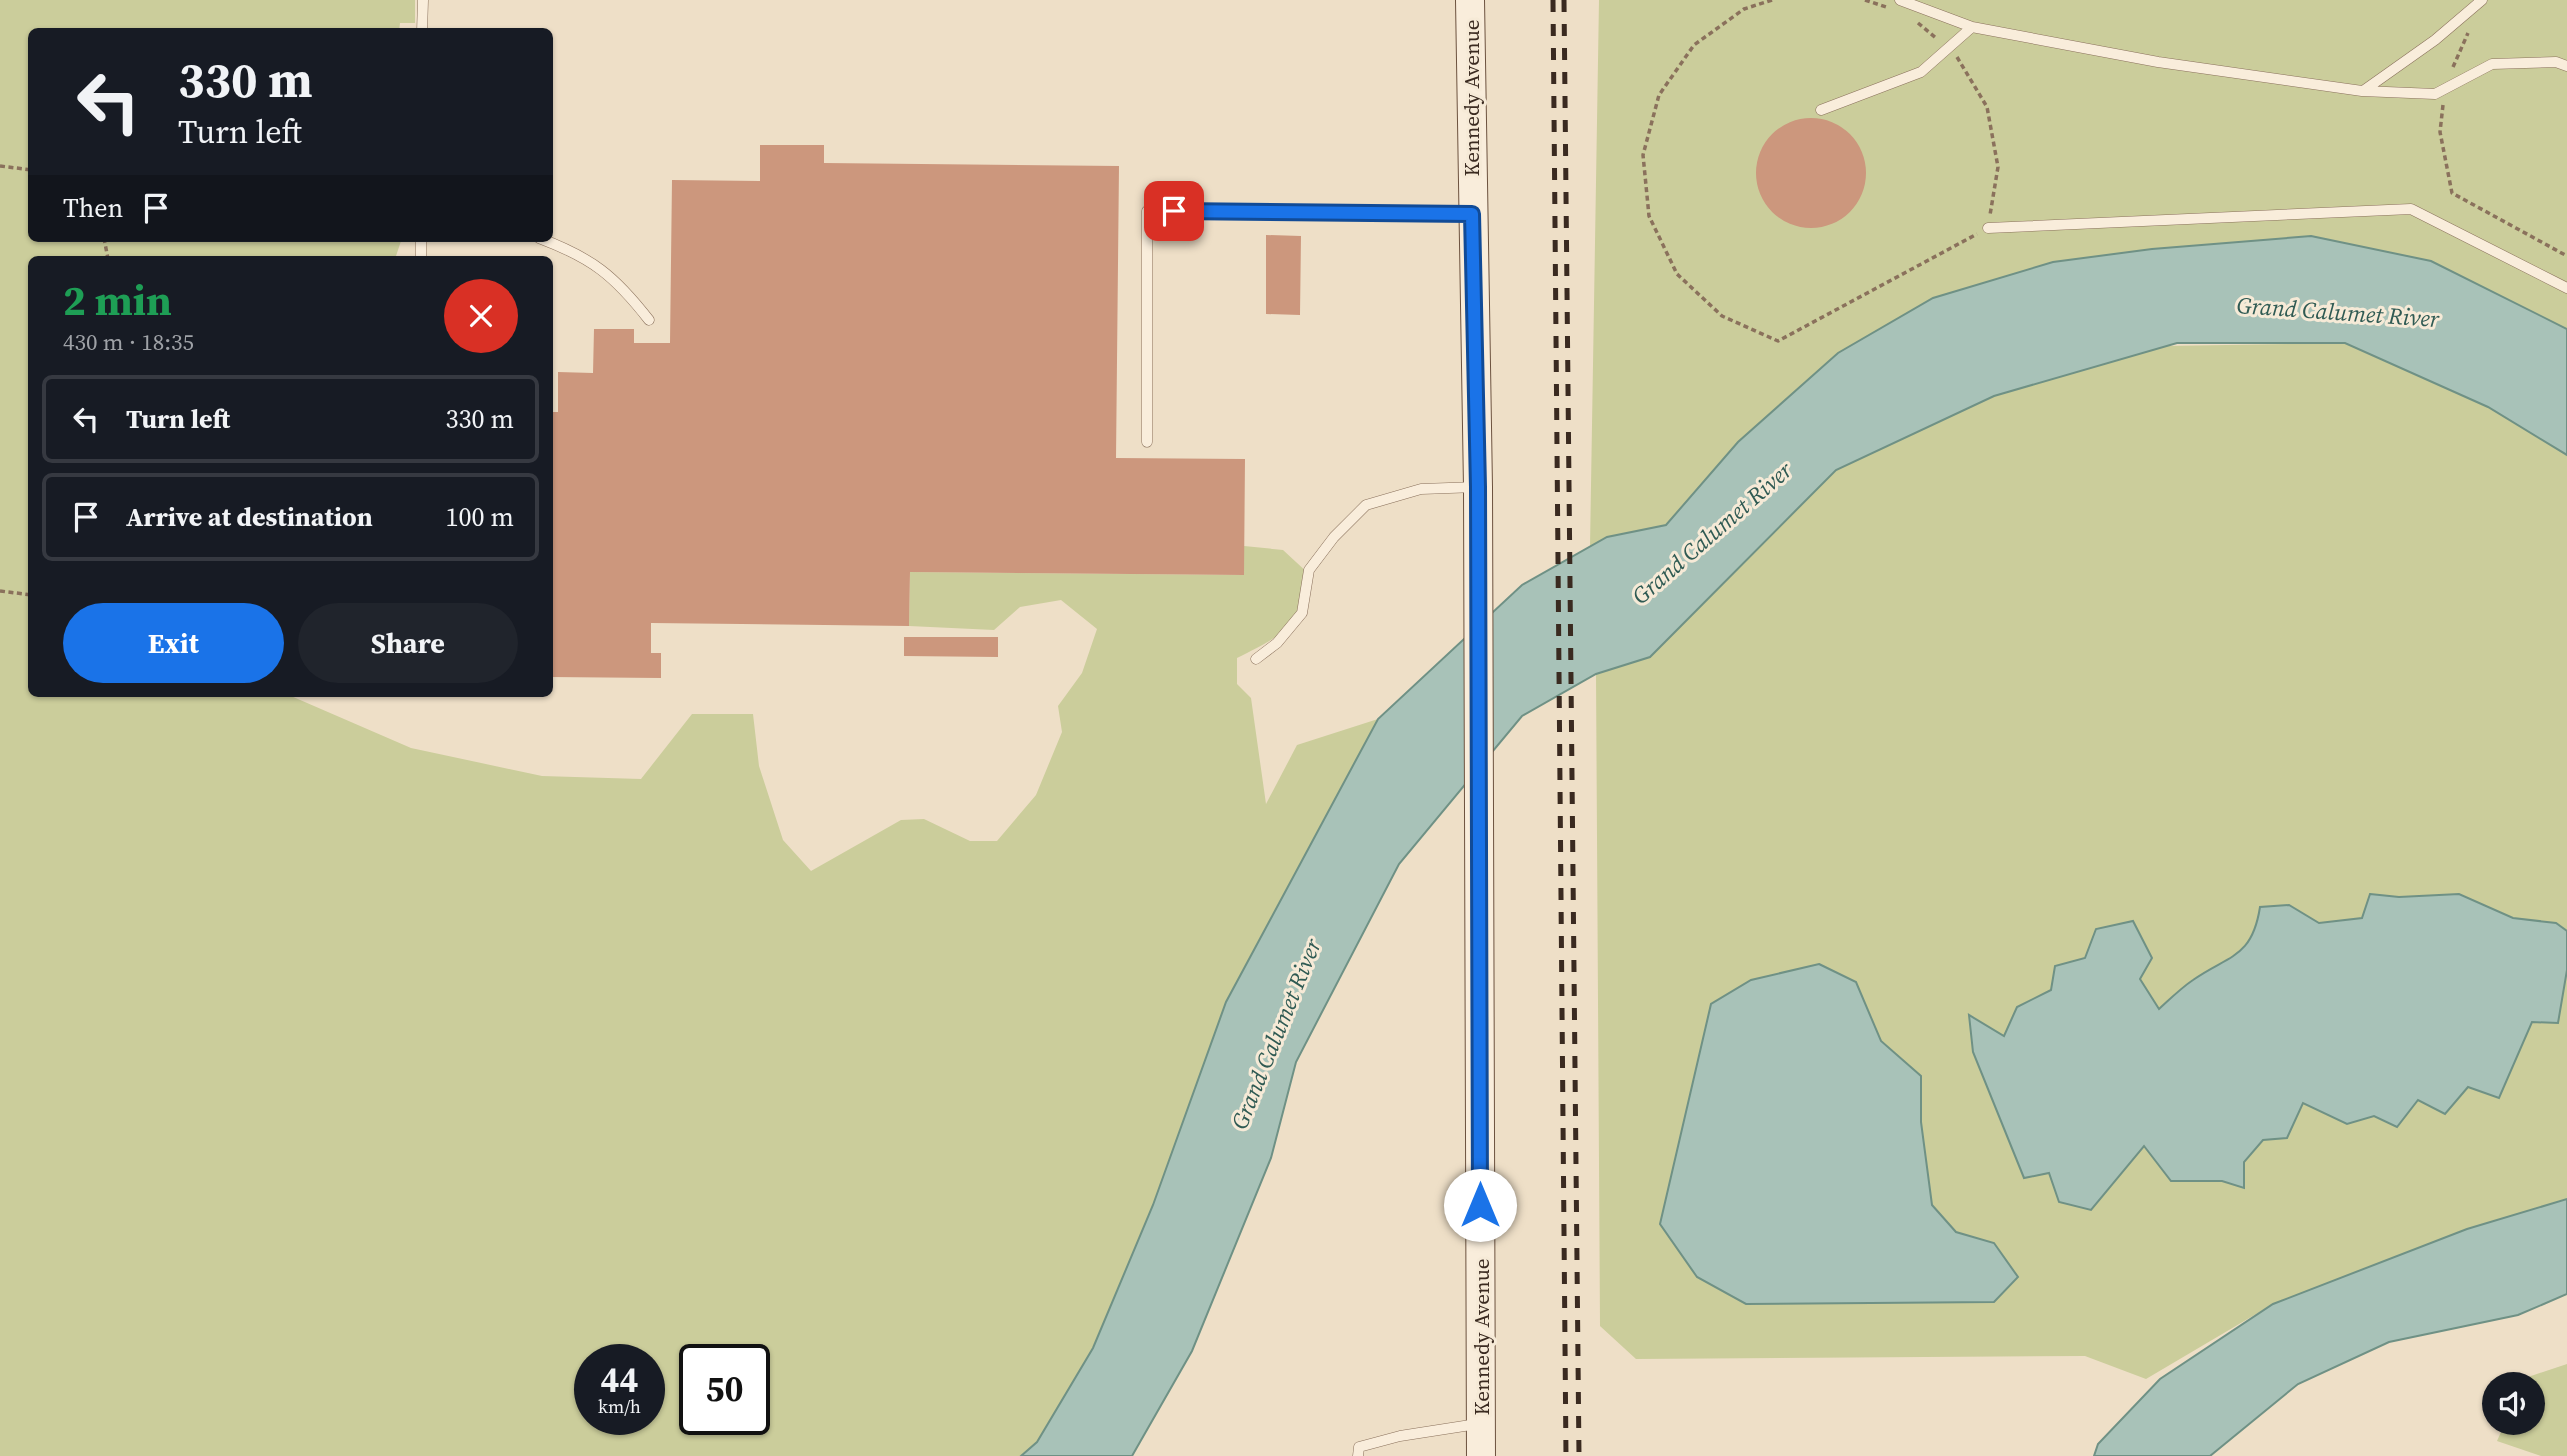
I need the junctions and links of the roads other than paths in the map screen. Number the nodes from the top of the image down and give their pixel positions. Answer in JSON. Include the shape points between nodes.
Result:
{"nodes":[{"id":1,"x":423,"y":0,"type":"edge"},
{"id":2,"x":1471,"y":0,"type":"edge"},
{"id":3,"x":1900,"y":0,"type":"edge"},
{"id":4,"x":2482,"y":0,"type":"edge"},
{"id":5,"x":1972,"y":27,"type":"junction"},
{"id":6,"x":422,"y":28,"type":"edge"},
{"id":7,"x":2567,"y":66,"type":"edge"},
{"id":8,"x":2362,"y":91,"type":"junction"},
{"id":9,"x":1821,"y":110,"type":"dead end"},
{"id":10,"x":1472,"y":214,"type":"junction"},
{"id":11,"x":1988,"y":228,"type":"road end"},
{"id":12,"x":550,"y":242,"type":"edge"},
{"id":13,"x":2567,"y":288,"type":"edge"},
{"id":14,"x":649,"y":320,"type":"dead end"},
{"id":15,"x":1147,"y":442,"type":"dead end"},
{"id":16,"x":1478,"y":487,"type":"junction"},
{"id":17,"x":1256,"y":659,"type":"dead end"},
{"id":18,"x":1481,"y":1424,"type":"junction"},
{"id":19,"x":1359,"y":1456,"type":"edge"},
{"id":20,"x":1481,"y":1456,"type":"edge"}],
"edges":[{"from":1,"to":6,"type":"lane"},
{"from":2,"to":10,"type":"main road","name":"Kennedy Avenue"},
{"from":3,"to":5,"type":"lane"},
{"from":4,"to":8,"type":"lane"},
{"from":5,"to":8,"type":"lane","via":[[2158,62]]},
{"from":5,"to":9,"type":"lane","via":[[1921,72]]},
{"from":7,"to":8,"type":"lane","via":[[2556,62],[2492,64],[2435,94]]},
{"from":10,"to":15,"type":"lane","via":[[1147,211]]},
{"from":10,"to":16,"type":"main road","name":"Kennedy Avenue"},
{"from":11,"to":13,"type":"lane","via":[[2411,209]]},
{"from":12,"to":14,"type":"lane","via":[[579,253],[609,275]]},
{"from":16,"to":17,"type":"lane","via":[[1421,489],[1366,505],[1309,570],[1302,613],[1277,643]]},
{"from":16,"to":18,"type":"main road","name":"Kennedy Avenue"},
{"from":18,"to":19,"type":"lane","via":[[1400,1436],[1359,1447]]},
{"from":18,"to":20,"type":"main road","name":"Kennedy Avenue"}]}
